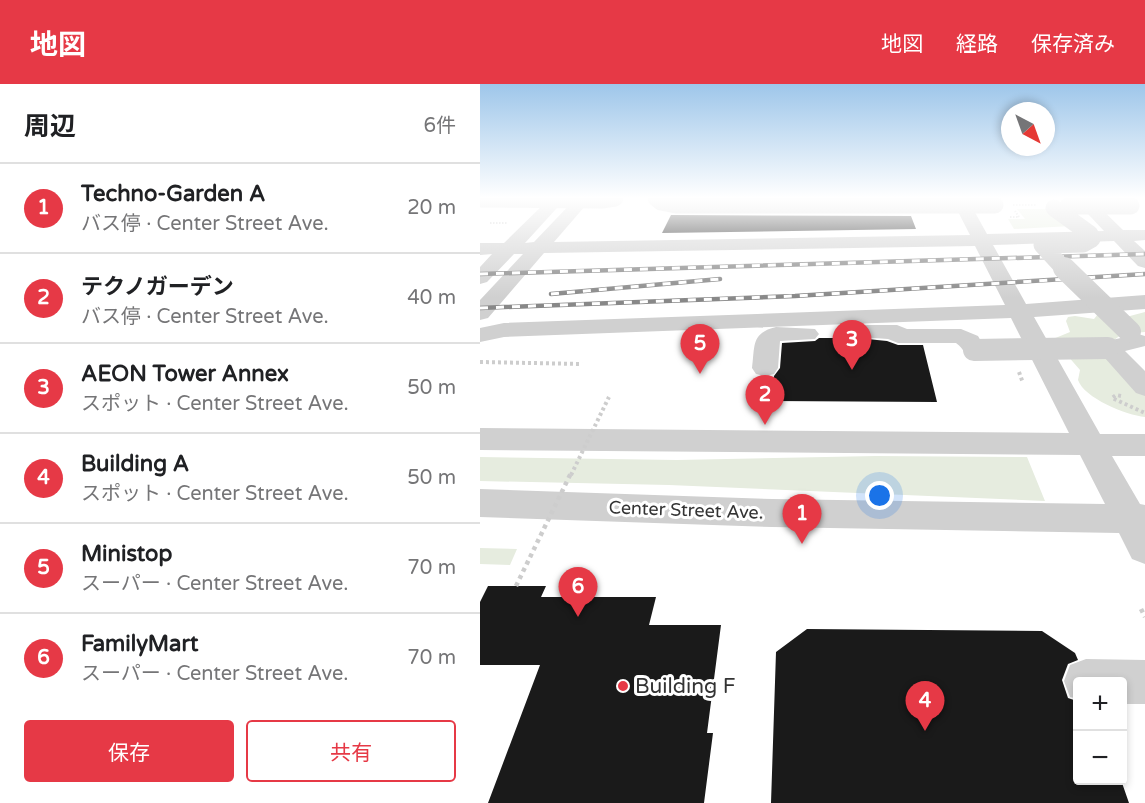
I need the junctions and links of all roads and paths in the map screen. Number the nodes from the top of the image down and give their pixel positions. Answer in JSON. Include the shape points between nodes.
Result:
{"nodes":[{"id":1,"x":526,"y":232,"type":"edge"},
{"id":2,"x":554,"y":232,"type":"edge"},
{"id":3,"x":977,"y":232,"type":"edge"},
{"id":4,"x":1086,"y":232,"type":"edge"},
{"id":5,"x":1113,"y":232,"type":"edge"},
{"id":6,"x":1119,"y":235,"type":"junction"},
{"id":7,"x":1145,"y":235,"type":"edge"},
{"id":8,"x":982,"y":240,"type":"junction"},
{"id":9,"x":539,"y":248,"type":"junction"},
{"id":10,"x":509,"y":249,"type":"junction"},
{"id":11,"x":480,"y":251,"type":"edge"},
{"id":12,"x":1145,"y":262,"type":"edge"},
{"id":13,"x":480,"y":278,"type":"edge"},
{"id":14,"x":1145,"y":302,"type":"edge"},
{"id":15,"x":1019,"y":311,"type":"junction"},
{"id":16,"x":480,"y":313,"type":"edge"},
{"id":17,"x":480,"y":335,"type":"edge"},
{"id":18,"x":1142,"y":341,"type":"edge"},
{"id":19,"x":1108,"y":348,"type":"junction"},
{"id":20,"x":480,"y":362,"type":"edge"},
{"id":21,"x":582,"y":364,"type":"dead end"},
{"id":22,"x":765,"y":368,"type":"dead end"},
{"id":23,"x":1145,"y":387,"type":"edge"},
{"id":24,"x":609,"y":397,"type":"dead end"},
{"id":25,"x":480,"y":440,"type":"edge"},
{"id":26,"x":1090,"y":444,"type":"junction"},
{"id":27,"x":1145,"y":445,"type":"edge"},
{"id":28,"x":480,"y":503,"type":"edge"},
{"id":29,"x":1140,"y":529,"type":"edge"},
{"id":30,"x":516,"y":586,"type":"dead end"},
{"id":31,"x":1141,"y":609,"type":"dead end"},
{"id":32,"x":1145,"y":617,"type":"edge"},
{"id":33,"x":1127,"y":682,"type":"edge"},
{"id":34,"x":1145,"y":682,"type":"edge"}],
"edges":[{"from":1,"to":10,"type":"street"},
{"from":2,"to":9,"type":"street"},
{"from":3,"to":8,"type":"street"},
{"from":4,"to":18,"type":"street","bridge":true,"via":[[1092,238],[1087,243],[1042,245]]},
{"from":5,"to":6,"type":"street"},
{"from":6,"to":7,"type":"street"},
{"from":6,"to":8,"type":"street"},
{"from":6,"to":12,"type":"street"},
{"from":8,"to":9,"type":"street"},
{"from":8,"to":15,"type":"street"},
{"from":9,"to":10,"type":"street"},
{"from":9,"to":16,"type":"street"},
{"from":10,"to":11,"type":"street"},
{"from":10,"to":13,"type":"street"},
{"from":14,"to":15,"type":"street"},
{"from":15,"to":17,"type":"street","via":[[516,329]]},
{"from":15,"to":26,"type":"street"},
{"from":18,"to":19,"type":"street"},
{"from":19,"to":22,"type":"street","bridge":true,"via":[[974,350],[970,341],[961,336],[898,336],[897,332],[776,334],[768,338]]},
{"from":19,"to":23,"type":"street"},
{"from":20,"to":21,"type":"path"},
{"from":24,"to":30,"type":"path","bridge":true},
{"from":25,"to":26,"type":"street"},
{"from":26,"to":27,"type":"street"},
{"from":26,"to":29,"type":"street"},
{"from":28,"to":29,"type":"street","name":"Center Street Ave."},
{"from":31,"to":32,"type":"path"},
{"from":33,"to":34,"type":"street"}]}
